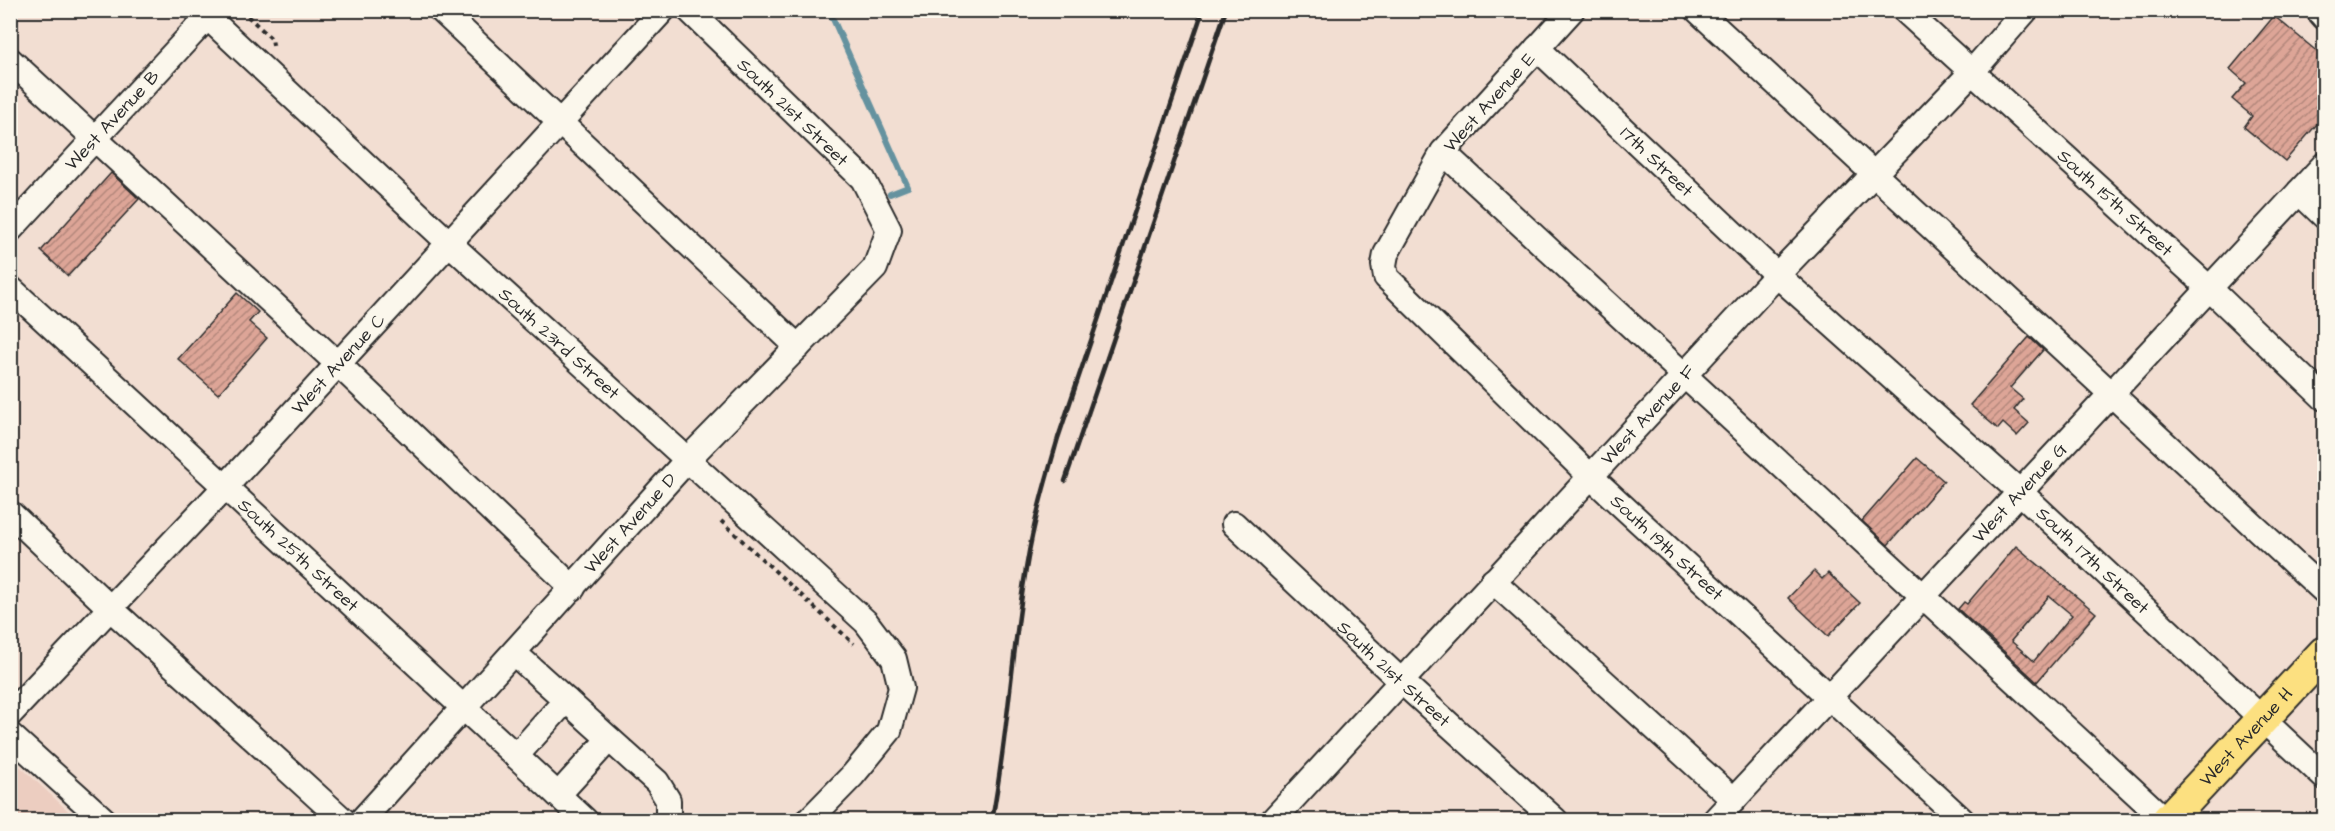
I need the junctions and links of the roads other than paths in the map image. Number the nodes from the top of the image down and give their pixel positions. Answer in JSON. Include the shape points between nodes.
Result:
{"nodes":[{"id":1,"x":441,"y":10,"type":"edge"},
{"id":2,"x":663,"y":10,"type":"edge"},
{"id":3,"x":689,"y":10,"type":"edge"},
{"id":4,"x":1572,"y":10,"type":"edge"},
{"id":5,"x":1697,"y":10,"type":"edge"},
{"id":6,"x":1904,"y":10,"type":"edge"},
{"id":7,"x":2026,"y":10,"type":"edge"},
{"id":8,"x":2318,"y":10,"type":"edge"},
{"id":9,"x":208,"y":13,"type":"edge"},
{"id":10,"x":2325,"y":17,"type":"edge"},
{"id":11,"x":1537,"y":48,"type":"junction"},
{"id":12,"x":10,"y":60,"type":"edge"},
{"id":13,"x":1971,"y":73,"type":"junction"},
{"id":14,"x":560,"y":122,"type":"junction"},
{"id":15,"x":94,"y":140,"type":"junction"},
{"id":16,"x":1443,"y":152,"type":"junction"},
{"id":17,"x":2325,"y":165,"type":"edge"},
{"id":18,"x":1874,"y":174,"type":"junction"},
{"id":19,"x":2299,"y":192,"type":"junction"},
{"id":20,"x":2325,"y":216,"type":"edge"},
{"id":21,"x":886,"y":223,"type":"joint"},
{"id":22,"x":10,"y":230,"type":"edge"},
{"id":23,"x":448,"y":242,"type":"junction"},
{"id":24,"x":1384,"y":266,"type":"joint"},
{"id":25,"x":1777,"y":275,"type":"junction"},
{"id":26,"x":10,"y":288,"type":"edge"},
{"id":27,"x":2209,"y":288,"type":"junction"},
{"id":28,"x":798,"y":347,"type":"junction"},
{"id":29,"x":338,"y":363,"type":"junction"},
{"id":30,"x":1684,"y":375,"type":"junction"},
{"id":31,"x":2112,"y":394,"type":"junction"},
{"id":32,"x":2325,"y":398,"type":"edge"},
{"id":33,"x":688,"y":459,"type":"junction"},
{"id":34,"x":1590,"y":477,"type":"junction"},
{"id":35,"x":225,"y":487,"type":"junction"},
{"id":36,"x":2020,"y":492,"type":"junction"},
{"id":37,"x":10,"y":513,"type":"edge"},
{"id":38,"x":1234,"y":524,"type":"dead end"},
{"id":39,"x":1493,"y":581,"type":"junction"},
{"id":40,"x":573,"y":588,"type":"junction"},
{"id":41,"x":2325,"y":591,"type":"edge"},
{"id":42,"x":1923,"y":597,"type":"junction"},
{"id":43,"x":110,"y":608,"type":"junction"},
{"id":44,"x":514,"y":653,"type":"junction"},
{"id":45,"x":2325,"y":653,"type":"edge"},
{"id":46,"x":1401,"y":681,"type":"junction"},
{"id":47,"x":1830,"y":696,"type":"junction"},
{"id":48,"x":566,"y":700,"type":"junction"},
{"id":49,"x":465,"y":709,"type":"junction"},
{"id":50,"x":10,"y":714,"type":"edge"},
{"id":51,"x":2263,"y":719,"type":"junction"},
{"id":52,"x":10,"y":735,"type":"edge"},
{"id":53,"x":609,"y":739,"type":"junction"},
{"id":54,"x":516,"y":756,"type":"junction"},
{"id":55,"x":2325,"y":777,"type":"edge"},
{"id":56,"x":558,"y":795,"type":"junction"},
{"id":57,"x":1734,"y":800,"type":"junction"},
{"id":58,"x":104,"y":820,"type":"edge"},
{"id":59,"x":343,"y":820,"type":"edge"},
{"id":60,"x":362,"y":820,"type":"edge"},
{"id":61,"x":585,"y":820,"type":"edge"},
{"id":62,"x":668,"y":820,"type":"edge"},
{"id":63,"x":809,"y":820,"type":"edge"},
{"id":64,"x":1273,"y":820,"type":"edge"},
{"id":65,"x":1555,"y":820,"type":"edge"},
{"id":66,"x":1715,"y":820,"type":"edge"},
{"id":67,"x":1962,"y":820,"type":"edge"},
{"id":68,"x":2166,"y":820,"type":"edge"}],
"edges":[{"from":1,"to":14,"type":"street"},
{"from":2,"to":14,"type":"street","name":"West Avenue C"},
{"from":3,"to":21,"type":"street","name":"South 21st Street","via":[[863,179]]},
{"from":4,"to":11,"type":"street","name":"West Avenue E"},
{"from":5,"to":18,"type":"street"},
{"from":6,"to":13,"type":"street","name":"South 15th Street"},
{"from":7,"to":13,"type":"street","name":"West Avenue F"},
{"from":8,"to":10,"type":"street"},
{"from":9,"to":15,"type":"street","name":"West Avenue B"},
{"from":9,"to":23,"type":"street","name":"South 23rd Street"},
{"from":11,"to":16,"type":"street","name":"West Avenue E"},
{"from":11,"to":25,"type":"street","name":"17th Street"},
{"from":12,"to":15,"type":"street"},
{"from":13,"to":18,"type":"street","name":"West Avenue F"},
{"from":13,"to":27,"type":"street","name":"South 15th Street"},
{"from":14,"to":23,"type":"street","name":"West Avenue C"},
{"from":14,"to":28,"type":"street"},
{"from":15,"to":22,"type":"street","name":"West Avenue B"},
{"from":15,"to":29,"type":"street"},
{"from":16,"to":24,"type":"street","name":"West Avenue E","via":[[1386,254]]},
{"from":16,"to":30,"type":"street"},
{"from":17,"to":19,"type":"street","name":"West Avenue G"},
{"from":18,"to":25,"type":"street","name":"West Avenue F"},
{"from":18,"to":31,"type":"street"},
{"from":19,"to":20,"type":"street"},
{"from":19,"to":27,"type":"street","name":"West Avenue G"},
{"from":21,"to":28,"type":"street","name":"West Avenue D","via":[[889,230],[874,268]]},
{"from":23,"to":29,"type":"street","name":"West Avenue C"},
{"from":23,"to":33,"type":"street","name":"South 23rd Street"},
{"from":24,"to":34,"type":"street","name":"South 19th Street","via":[[1386,277]]},
{"from":25,"to":30,"type":"street","name":"West Avenue F"},
{"from":25,"to":36,"type":"street","name":"South 17th Street"},
{"from":26,"to":35,"type":"street","name":"South 25th Street"},
{"from":27,"to":31,"type":"street","name":"West Avenue G"},
{"from":27,"to":32,"type":"street","name":"South 15th Street"},
{"from":28,"to":33,"type":"street","name":"West Avenue D"},
{"from":29,"to":35,"type":"street","name":"West Avenue C"},
{"from":29,"to":40,"type":"street"},
{"from":30,"to":34,"type":"street","name":"West Avenue F"},
{"from":30,"to":42,"type":"street"},
{"from":31,"to":36,"type":"street","name":"West Avenue G"},
{"from":31,"to":41,"type":"street"},
{"from":33,"to":40,"type":"street","name":"West Avenue D"},
{"from":33,"to":63,"type":"street","name":"South 23rd Street","via":[[866,622],[894,658],[901,688],[889,730]]},
{"from":34,"to":39,"type":"street","name":"West Avenue F"},
{"from":34,"to":47,"type":"street","name":"South 19th Street"},
{"from":35,"to":43,"type":"street","name":"West Avenue C"},
{"from":35,"to":49,"type":"street","name":"South 25th Street"},
{"from":36,"to":42,"type":"street","name":"West Avenue G"},
{"from":36,"to":51,"type":"street","name":"South 17th Street"},
{"from":37,"to":43,"type":"street"},
{"from":38,"to":46,"type":"street","name":"South 21st Street"},
{"from":39,"to":46,"type":"street","name":"West Avenue F"},
{"from":39,"to":57,"type":"street"},
{"from":40,"to":44,"type":"street","name":"West Avenue D"},
{"from":42,"to":47,"type":"street","name":"West Avenue G"},
{"from":42,"to":68,"type":"street"},
{"from":43,"to":50,"type":"street","name":"West Avenue C"},
{"from":43,"to":59,"type":"street"},
{"from":44,"to":48,"type":"street"},
{"from":44,"to":49,"type":"street","name":"West Avenue D"},
{"from":45,"to":51,"type":"main road","name":"West Avenue H"},
{"from":46,"to":64,"type":"street","name":"West Avenue F"},
{"from":46,"to":65,"type":"street","name":"South 21st Street"},
{"from":47,"to":57,"type":"street","name":"West Avenue G"},
{"from":47,"to":67,"type":"street","name":"South 19th Street"},
{"from":48,"to":53,"type":"street"},
{"from":48,"to":54,"type":"street"},
{"from":49,"to":54,"type":"street","name":"South 25th Street"},
{"from":49,"to":60,"type":"street","name":"West Avenue D"},
{"from":51,"to":55,"type":"street","name":"South 17th Street"},
{"from":51,"to":68,"type":"main road","name":"West Avenue H"},
{"from":52,"to":58,"type":"street"},
{"from":53,"to":56,"type":"street"},
{"from":53,"to":62,"type":"street","via":[[657,782],[668,800]]},
{"from":54,"to":56,"type":"street","name":"South 25th Street"},
{"from":56,"to":61,"type":"street","name":"South 25th Street"},
{"from":57,"to":66,"type":"street","name":"West Avenue G"}]}
